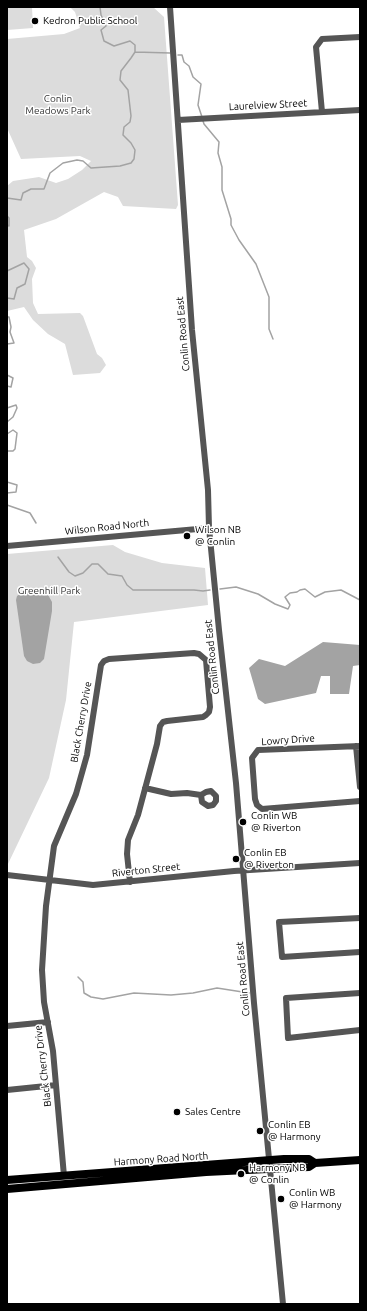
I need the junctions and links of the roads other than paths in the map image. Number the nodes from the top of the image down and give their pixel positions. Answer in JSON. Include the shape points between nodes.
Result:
{"nodes":[{"id":1,"x":170,"y":7,"type":"edge"},
{"id":2,"x":360,"y":37,"type":"edge"},
{"id":3,"x":360,"y":110,"type":"edge"},
{"id":4,"x":322,"y":112,"type":"junction"},
{"id":5,"x":178,"y":120,"type":"junction"},
{"id":6,"x":209,"y":528,"type":"junction"},
{"id":7,"x":7,"y":546,"type":"edge"},
{"id":8,"x":358,"y":746,"type":"edge"},
{"id":9,"x":360,"y":787,"type":"edge"},
{"id":10,"x":146,"y":788,"type":"junction"},
{"id":11,"x":201,"y":795,"type":"dead end"},
{"id":12,"x":360,"y":801,"type":"edge"},
{"id":13,"x":360,"y":863,"type":"edge"},
{"id":14,"x":244,"y":871,"type":"junction"},
{"id":15,"x":7,"y":875,"type":"edge"},
{"id":16,"x":50,"y":880,"type":"junction"},
{"id":17,"x":130,"y":882,"type":"junction"},
{"id":18,"x":360,"y":918,"type":"edge"},
{"id":19,"x":360,"y":952,"type":"edge"},
{"id":20,"x":360,"y":993,"type":"edge"},
{"id":21,"x":48,"y":1022,"type":"junction"},
{"id":22,"x":7,"y":1026,"type":"edge"},
{"id":23,"x":360,"y":1030,"type":"edge"},
{"id":24,"x":56,"y":1085,"type":"junction"},
{"id":25,"x":7,"y":1090,"type":"edge"},
{"id":26,"x":360,"y":1160,"type":"edge"},
{"id":27,"x":270,"y":1164,"type":"junction"},
{"id":28,"x":64,"y":1176,"type":"junction"},
{"id":29,"x":7,"y":1180,"type":"edge"},
{"id":30,"x":7,"y":1188,"type":"edge"},
{"id":31,"x":283,"y":1304,"type":"edge"}],
"edges":[{"from":1,"to":5,"type":"street","name":"Conlin Road East"},
{"from":2,"to":4,"type":"street","via":[[322,39],[316,47]]},
{"from":3,"to":4,"type":"street","name":"Laurelview Street"},
{"from":4,"to":5,"type":"street","name":"Laurelview Street"},
{"from":5,"to":6,"type":"street","name":"Conlin Road East","via":[[191,322],[208,490]]},
{"from":6,"to":7,"type":"street","name":"Wilson Road North"},
{"from":6,"to":14,"type":"street","name":"Conlin Road East"},
{"from":8,"to":9,"type":"street"},
{"from":8,"to":12,"type":"street","name":"Lowry Drive","via":[[258,750],[252,758],[255,799],[262,809]]},
{"from":10,"to":11,"type":"street","via":[[171,794]]},
{"from":10,"to":16,"type":"street","name":"Black Cherry Drive","via":[[163,722],[202,717],[209,712],[206,660],[199,654],[109,659],[101,664],[87,755],[76,794],[54,846]]},
{"from":10,"to":17,"type":"street","name":"Black Cherry Drive","via":[[128,840]]},
{"from":13,"to":14,"type":"street","name":"Riverton Street"},
{"from":14,"to":17,"type":"street","name":"Riverton Street"},
{"from":14,"to":27,"type":"street","name":"Conlin Road East"},
{"from":15,"to":16,"type":"street","name":"Riverton Street"},
{"from":16,"to":17,"type":"street","name":"Riverton Street","via":[[93,885]]},
{"from":16,"to":21,"type":"street","name":"Black Cherry Drive","via":[[42,970]]},
{"from":18,"to":19,"type":"street","via":[[279,922],[282,957]]},
{"from":20,"to":23,"type":"street","via":[[286,998],[288,1038]]},
{"from":21,"to":22,"type":"street"},
{"from":21,"to":24,"type":"street","name":"Black Cherry Drive"},
{"from":24,"to":25,"type":"street"},
{"from":24,"to":28,"type":"street","name":"Black Cherry Drive"},
{"from":26,"to":27,"type":"main road","name":"Harmony Road North","via":[[315,1163],[309,1166]]},
{"from":27,"to":28,"type":"main road","name":"Harmony Road North"},
{"from":27,"to":30,"type":"main road","name":"Harmony Road North","via":[[206,1172]]},
{"from":27,"to":31,"type":"street","name":"Conlin Road East"},
{"from":28,"to":29,"type":"main road","name":"Harmony Road North"}]}
